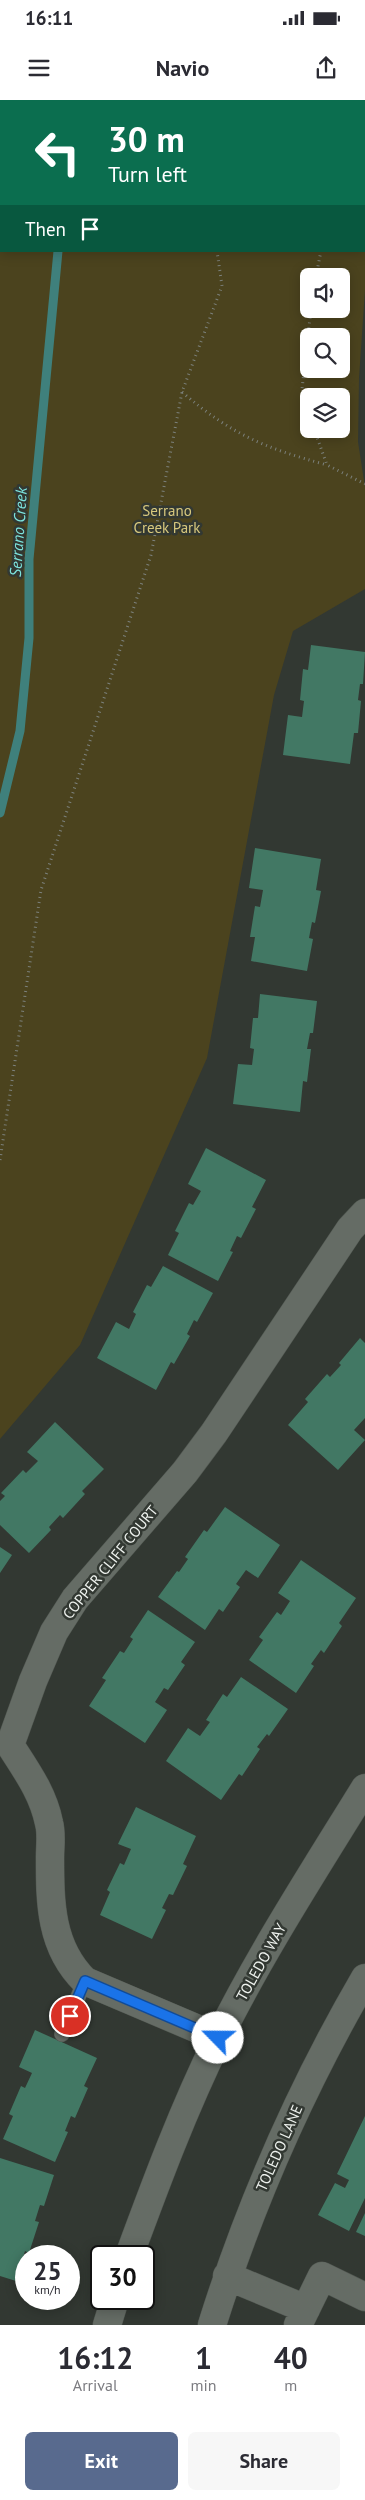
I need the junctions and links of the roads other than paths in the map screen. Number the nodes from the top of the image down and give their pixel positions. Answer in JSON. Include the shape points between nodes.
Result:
{"nodes":[{"id":1,"x":365,"y":1213,"type":"edge"},
{"id":2,"x":365,"y":1788,"type":"edge"},
{"id":3,"x":365,"y":1978,"type":"edge"},
{"id":4,"x":85,"y":1981,"type":"junction"},
{"id":5,"x":62,"y":2034,"type":"dead end"},
{"id":6,"x":218,"y":2038,"type":"junction"},
{"id":7,"x":133,"y":2245,"type":"edge"},
{"id":8,"x":227,"y":2276,"type":"junction"},
{"id":9,"x":365,"y":2297,"type":"edge"},
{"id":10,"x":112,"y":2310,"type":"edge"},
{"id":11,"x":302,"y":2317,"type":"edge"},
{"id":12,"x":107,"y":2325,"type":"edge"},
{"id":13,"x":212,"y":2325,"type":"edge"}],
"edges":[{"from":1,"to":4,"type":"street","name":"COPPER CLIFF COURT","via":[[350,1229],[185,1472],[75,1599],[54,1632],[33,1680],[10,1745],[46,1806],[50,1826],[50,1906],[56,1936],[65,1955]]},
{"from":2,"to":6,"type":"street","name":"TOLEDO WAY","via":[[302,1890]]},
{"from":3,"to":8,"type":"street","name":"TOLEDO LANE","via":[[308,2083],[273,2157]]},
{"from":4,"to":5,"type":"lane"},
{"from":4,"to":6,"type":"street","name":"COPPER CLIFF COURT"},
{"from":6,"to":7,"type":"street","name":"TOLEDO WAY","via":[[166,2155]]},
{"from":8,"to":11,"type":"street"},
{"from":8,"to":13,"type":"street","name":"TOLEDO LANE"},
{"from":9,"to":11,"type":"street","via":[[322,2276]]},
{"from":10,"to":12,"type":"street"}]}
